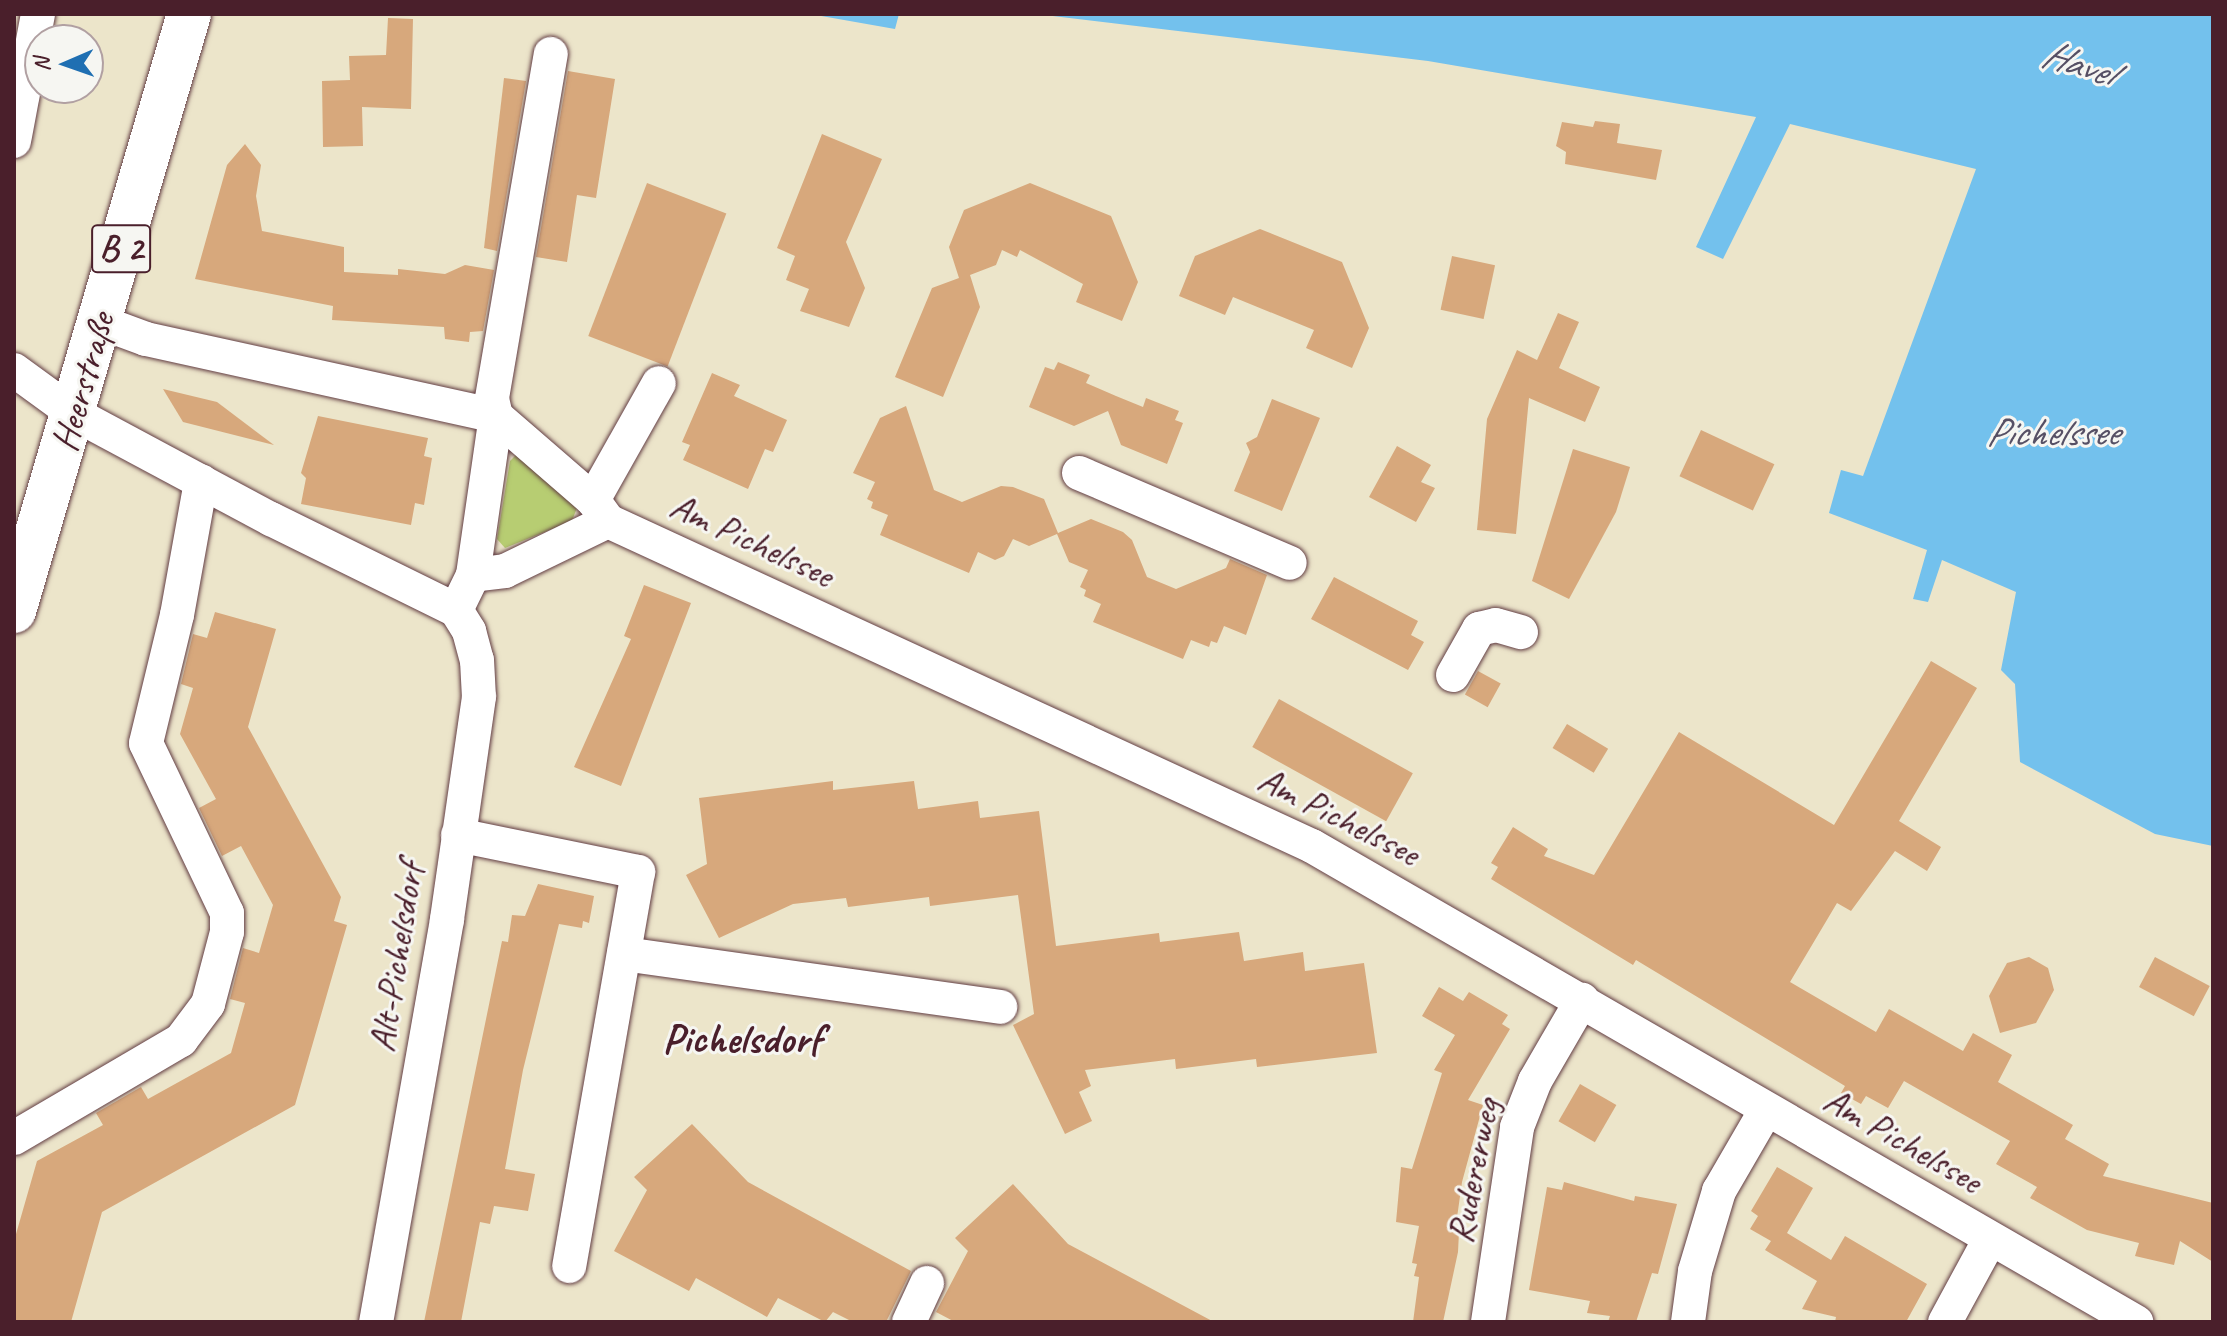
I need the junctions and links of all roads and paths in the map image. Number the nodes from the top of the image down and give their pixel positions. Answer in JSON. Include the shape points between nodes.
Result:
{"nodes":[{"id":1,"x":38,"y":14,"type":"edge"},
{"id":2,"x":189,"y":14,"type":"edge"},
{"id":3,"x":551,"y":54,"type":"dead end"},
{"id":4,"x":14,"y":141,"type":"edge"},
{"id":5,"x":100,"y":322,"type":"junction"},
{"id":6,"x":14,"y":370,"type":"edge"},
{"id":7,"x":659,"y":383,"type":"dead end"},
{"id":8,"x":73,"y":413,"type":"junction"},
{"id":9,"x":496,"y":416,"type":"junction"},
{"id":10,"x":1079,"y":473,"type":"dead end"},
{"id":11,"x":201,"y":481,"type":"junction"},
{"id":12,"x":600,"y":511,"type":"junction"},
{"id":13,"x":1290,"y":563,"type":"dead end"},
{"id":14,"x":473,"y":575,"type":"junction"},
{"id":15,"x":456,"y":610,"type":"junction"},
{"id":16,"x":14,"y":611,"type":"edge"},
{"id":17,"x":1521,"y":632,"type":"dead end"},
{"id":18,"x":1453,"y":675,"type":"dead end"},
{"id":19,"x":458,"y":835,"type":"junction"},
{"id":20,"x":624,"y":954,"type":"junction"},
{"id":21,"x":1582,"y":1000,"type":"junction"},
{"id":22,"x":1000,"y":1007,"type":"dead end"},
{"id":23,"x":1766,"y":1110,"type":"junction"},
{"id":24,"x":14,"y":1138,"type":"edge"},
{"id":25,"x":1990,"y":1239,"type":"junction"},
{"id":26,"x":569,"y":1266,"type":"dead end"},
{"id":27,"x":927,"y":1283,"type":"dead end"},
{"id":28,"x":376,"y":1322,"type":"edge"},
{"id":29,"x":909,"y":1322,"type":"edge"},
{"id":30,"x":1488,"y":1322,"type":"edge"},
{"id":31,"x":1688,"y":1322,"type":"edge"},
{"id":32,"x":1945,"y":1322,"type":"edge"},
{"id":33,"x":2136,"y":1322,"type":"edge"}],
"edges":[{"from":1,"to":4,"type":"street"},
{"from":2,"to":5,"type":"main road","name":"Heerstraße","number":"B 2"},
{"from":3,"to":9,"type":"street","via":[[492,398]]},
{"from":5,"to":8,"type":"main road","name":"Heerstraße","number":"B 2"},
{"from":5,"to":9,"type":"street","via":[[146,339]]},
{"from":6,"to":8,"type":"street"},
{"from":7,"to":12,"type":"street"},
{"from":8,"to":11,"type":"street"},
{"from":8,"to":16,"type":"main road","name":"Heerstraße","number":"B 2"},
{"from":9,"to":12,"type":"street","name":"Am Pichelssee"},
{"from":9,"to":14,"type":"street"},
{"from":10,"to":13,"type":"street"},
{"from":11,"to":15,"type":"street"},
{"from":11,"to":24,"type":"street","via":[[177,615],[146,743],[227,913],[208,1004],[181,1040]]},
{"from":12,"to":14,"type":"street","via":[[505,571]]},
{"from":12,"to":21,"type":"street","name":"Am Pichelssee","via":[[1312,846]]},
{"from":14,"to":15,"type":"street"},
{"from":15,"to":19,"type":"street","name":"Alt-Pichelsdorf","via":[[474,647],[479,697]]},
{"from":17,"to":18,"type":"street","via":[[1496,625],[1479,629]]},
{"from":19,"to":20,"type":"street","via":[[638,872]]},
{"from":19,"to":28,"type":"street","name":"Alt-Pichelsdorf"},
{"from":20,"to":22,"type":"street"},
{"from":20,"to":26,"type":"street"},
{"from":21,"to":23,"type":"street","name":"Am Pichelssee"},
{"from":21,"to":30,"type":"street","name":"Rudererweg","via":[[1535,1081],[1517,1127]]},
{"from":23,"to":25,"type":"street","name":"Am Pichelssee"},
{"from":23,"to":31,"type":"street","via":[[1719,1191],[1695,1271]]},
{"from":25,"to":32,"type":"street"},
{"from":25,"to":33,"type":"street","name":"Am Pichelssee"},
{"from":27,"to":29,"type":"street"}]}
